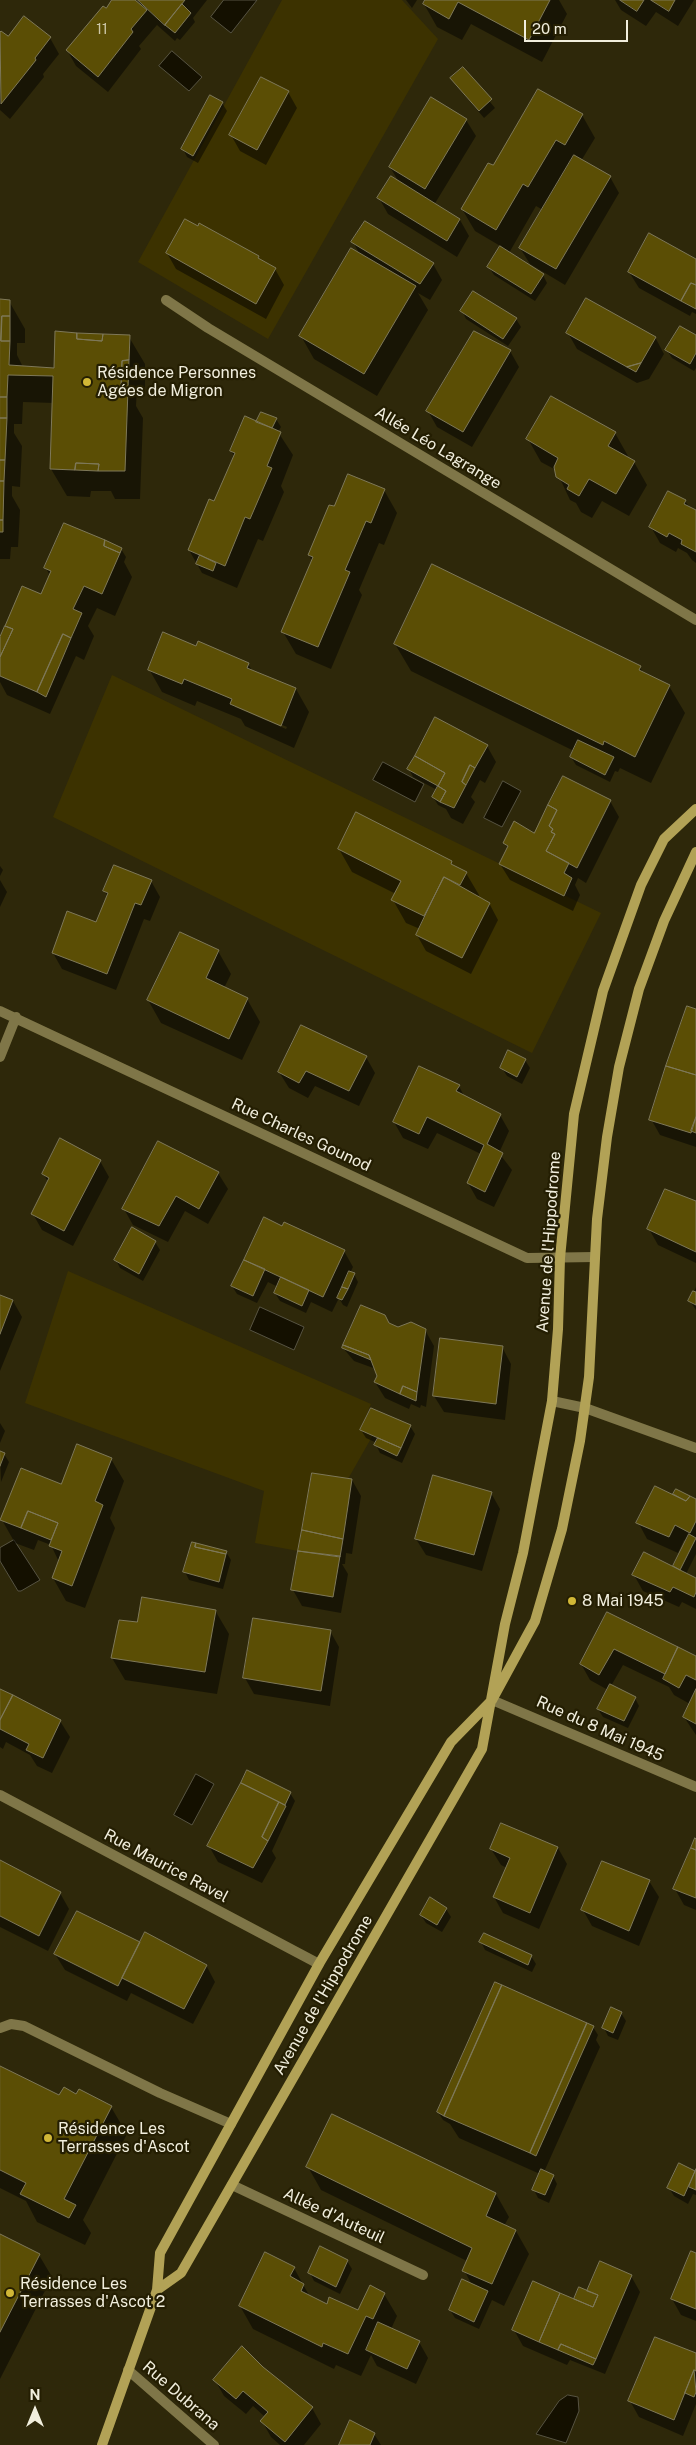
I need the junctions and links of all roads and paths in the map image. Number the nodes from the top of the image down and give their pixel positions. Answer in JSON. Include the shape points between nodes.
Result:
{"nodes":[{"id":1,"x":166,"y":300,"type":"dead end"},
{"id":2,"x":696,"y":620,"type":"edge"},
{"id":3,"x":696,"y":809,"type":"edge"},
{"id":4,"x":696,"y":852,"type":"edge"},
{"id":5,"x":0,"y":1011,"type":"edge"},
{"id":6,"x":16,"y":1017,"type":"junction"},
{"id":7,"x":0,"y":1057,"type":"edge"},
{"id":8,"x":595,"y":1257,"type":"junction"},
{"id":9,"x":560,"y":1258,"type":"junction"},
{"id":10,"x":552,"y":1401,"type":"junction"},
{"id":11,"x":585,"y":1408,"type":"junction"},
{"id":12,"x":696,"y":1448,"type":"edge"},
{"id":13,"x":492,"y":1700,"type":"junction"},
{"id":14,"x":696,"y":1787,"type":"edge"},
{"id":15,"x":0,"y":1795,"type":"edge"},
{"id":16,"x":319,"y":1964,"type":"junction"},
{"id":17,"x":0,"y":2028,"type":"edge"},
{"id":18,"x":232,"y":2124,"type":"junction"},
{"id":19,"x":232,"y":2185,"type":"junction"},
{"id":20,"x":422,"y":2274,"type":"dead end"},
{"id":21,"x":157,"y":2290,"type":"junction"},
{"id":22,"x":128,"y":2370,"type":"junction"},
{"id":23,"x":102,"y":2445,"type":"edge"},
{"id":24,"x":214,"y":2445,"type":"edge"}],
"edges":[{"from":1,"to":2,"type":"street","name":"Allée Léo Lagrange"},
{"from":3,"to":9,"type":"street","name":"Avenue de l'Hippodrome","via":[[664,839],[640,885],[603,991],[574,1114]]},
{"from":4,"to":8,"type":"street","via":[[664,921],[639,989],[619,1067],[607,1137]]},
{"from":5,"to":6,"type":"street","name":"Rue Charles Gounod"},
{"from":6,"to":7,"type":"street"},
{"from":6,"to":9,"type":"street","name":"Rue Charles Gounod","via":[[527,1258]]},
{"from":8,"to":9,"type":"street","name":"Rue Charles Gounod"},
{"from":8,"to":11,"type":"street"},
{"from":9,"to":10,"type":"street","name":"Avenue de l'Hippodrome"},
{"from":10,"to":11,"type":"street"},
{"from":10,"to":13,"type":"street","name":"Avenue de l'Hippodrome"},
{"from":11,"to":12,"type":"street"},
{"from":11,"to":13,"type":"street","via":[[562,1529],[535,1621]]},
{"from":13,"to":14,"type":"street","name":"Rue du 8 Mai 1945"},
{"from":13,"to":16,"type":"street","name":"Avenue de l'Hippodrome","via":[[451,1742]]},
{"from":13,"to":19,"type":"street","name":"Avenue de l'Hippodrome","via":[[482,1749]]},
{"from":15,"to":16,"type":"street","name":"Rue Maurice Ravel"},
{"from":16,"to":18,"type":"street","name":"Avenue de l'Hippodrome"},
{"from":17,"to":18,"type":"street","via":[[11,2024],[24,2026],[160,2093]]},
{"from":18,"to":21,"type":"street","name":"Avenue de l'Hippodrome","via":[[160,2253]]},
{"from":19,"to":20,"type":"street","name":"Allée d'Auteuil"},
{"from":19,"to":21,"type":"street","name":"Avenue de l'Hippodrome","via":[[181,2273]]},
{"from":21,"to":22,"type":"street","name":"Avenue de l'Hippodrome"},
{"from":22,"to":23,"type":"street","name":"Avenue de l'Hippodrome"},
{"from":22,"to":24,"type":"street","name":"Rue Dubrana"}]}
